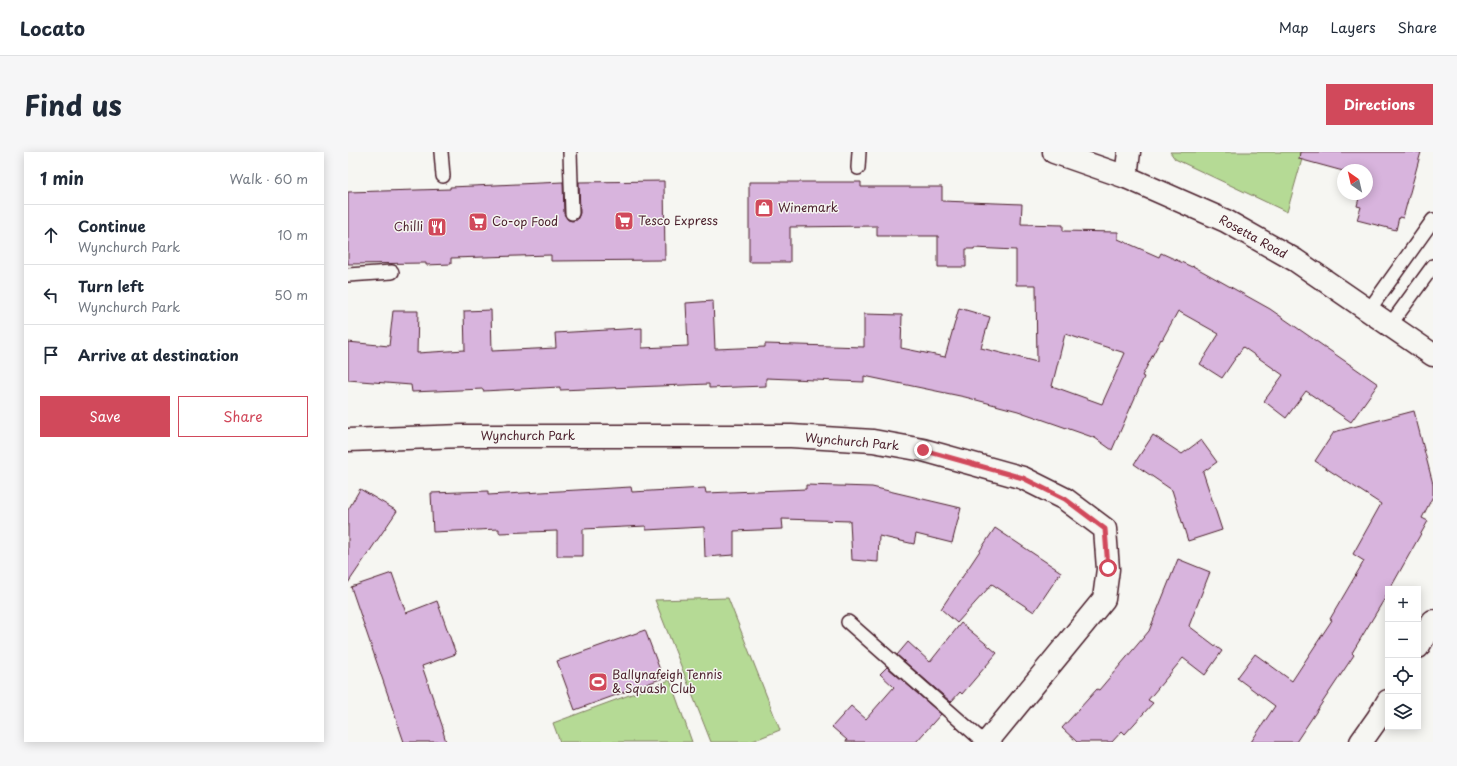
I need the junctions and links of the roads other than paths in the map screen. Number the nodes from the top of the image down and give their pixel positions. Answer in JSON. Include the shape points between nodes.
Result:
{"nodes":[{"id":1,"x":442,"y":152,"type":"edge"},
{"id":2,"x":570,"y":152,"type":"edge"},
{"id":3,"x":859,"y":152,"type":"edge"},
{"id":4,"x":1054,"y":152,"type":"edge"},
{"id":5,"x":1129,"y":152,"type":"edge"},
{"id":6,"x":858,"y":168,"type":"dead end"},
{"id":7,"x":443,"y":176,"type":"dead end"},
{"id":8,"x":1126,"y":176,"type":"junction"},
{"id":9,"x":572,"y":213,"type":"dead end"},
{"id":10,"x":1433,"y":220,"type":"edge"},
{"id":11,"x":1433,"y":266,"type":"edge"},
{"id":12,"x":392,"y":272,"type":"dead end"},
{"id":13,"x":348,"y":275,"type":"edge"},
{"id":14,"x":1368,"y":310,"type":"junction"},
{"id":15,"x":1390,"y":325,"type":"junction"},
{"id":16,"x":1433,"y":355,"type":"edge"},
{"id":17,"x":348,"y":440,"type":"edge"},
{"id":18,"x":1433,"y":621,"type":"edge"},
{"id":19,"x":848,"y":622,"type":"dead end"},
{"id":20,"x":1421,"y":642,"type":"edge"},
{"id":21,"x":1385,"y":706,"type":"edge"},
{"id":22,"x":985,"y":742,"type":"edge"},
{"id":23,"x":1361,"y":742,"type":"edge"}],
"edges":[{"from":1,"to":7,"type":"lane"},
{"from":2,"to":9,"type":"lane"},
{"from":3,"to":6,"type":"lane"},
{"from":4,"to":8,"type":"street","name":"Rosetta Road"},
{"from":5,"to":8,"type":"street"},
{"from":8,"to":14,"type":"street","name":"Rosetta Road","via":[[1226,221],[1294,260]]},
{"from":10,"to":14,"type":"lane"},
{"from":11,"to":15,"type":"lane"},
{"from":12,"to":13,"type":"lane"},
{"from":14,"to":15,"type":"street","name":"Rosetta Road"},
{"from":15,"to":16,"type":"street","name":"Rosetta Road"},
{"from":17,"to":22,"type":"street","name":"Wynchurch Park","via":[[463,436],[791,436],[874,441],[923,450],[1023,478],[1065,499],[1105,529],[1108,568],[1104,599]]},
{"from":18,"to":20,"type":"street"},
{"from":19,"to":22,"type":"lane"},
{"from":21,"to":23,"type":"street"}]}
